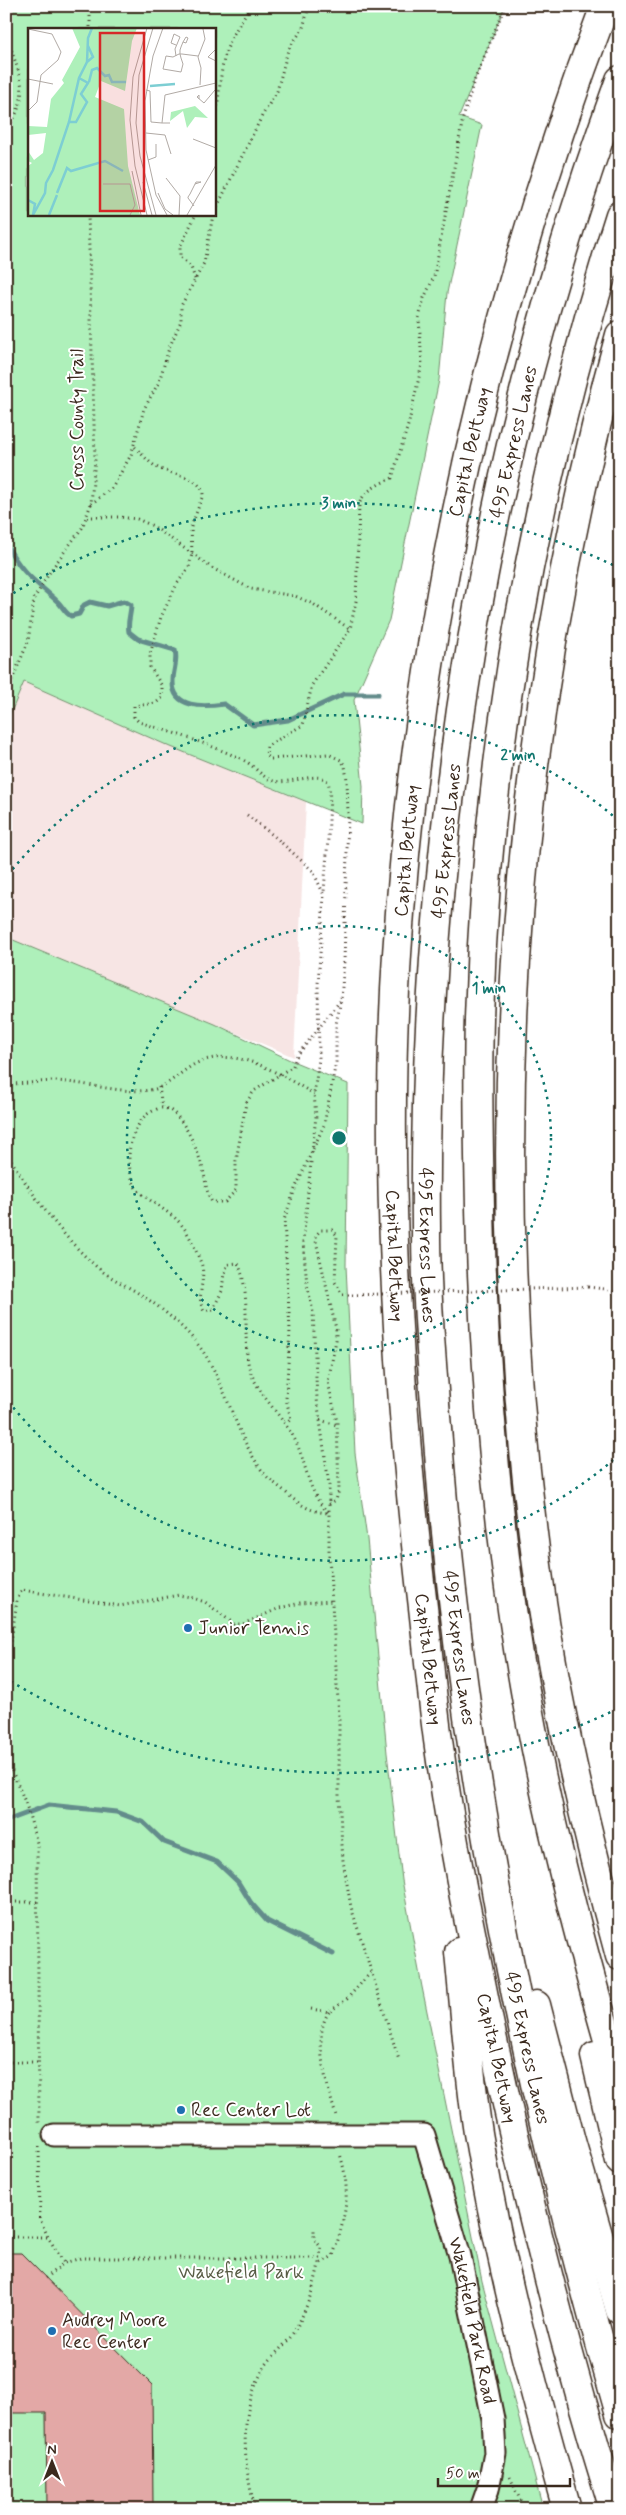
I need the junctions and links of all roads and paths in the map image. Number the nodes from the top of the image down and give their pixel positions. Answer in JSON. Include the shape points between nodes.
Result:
{"nodes":[{"id":1,"x":90,"y":6,"type":"edge"},
{"id":2,"x":251,"y":6,"type":"edge"},
{"id":3,"x":309,"y":6,"type":"edge"},
{"id":4,"x":505,"y":6,"type":"edge"},
{"id":5,"x":605,"y":6,"type":"edge"},
{"id":6,"x":90,"y":28,"type":"edge"},
{"id":7,"x":6,"y":31,"type":"edge"},
{"id":8,"x":620,"y":80,"type":"edge"},
{"id":9,"x":215,"y":122,"type":"edge"},
{"id":10,"x":6,"y":132,"type":"edge"},
{"id":11,"x":215,"y":211,"type":"edge"},
{"id":12,"x":620,"y":214,"type":"edge"},
{"id":13,"x":88,"y":215,"type":"edge"},
{"id":14,"x":196,"y":215,"type":"edge"},
{"id":15,"x":213,"y":215,"type":"edge"},
{"id":16,"x":195,"y":280,"type":"junction"},
{"id":17,"x":620,"y":335,"type":"edge"},
{"id":18,"x":135,"y":447,"type":"junction"},
{"id":19,"x":91,"y":504,"type":"junction"},
{"id":20,"x":87,"y":517,"type":"junction"},
{"id":21,"x":192,"y":554,"type":"junction"},
{"id":22,"x":350,"y":629,"type":"junction"},
{"id":23,"x":6,"y":694,"type":"edge"},
{"id":24,"x":247,"y":815,"type":"dead end"},
{"id":25,"x":324,"y":895,"type":"junction"},
{"id":26,"x":341,"y":1000,"type":"junction"},
{"id":27,"x":320,"y":1028,"type":"junction"},
{"id":28,"x":281,"y":1075,"type":"junction"},
{"id":29,"x":6,"y":1084,"type":"edge"},
{"id":30,"x":159,"y":1087,"type":"junction"},
{"id":31,"x":314,"y":1094,"type":"junction"},
{"id":32,"x":162,"y":1107,"type":"junction"},
{"id":33,"x":6,"y":1152,"type":"edge"},
{"id":34,"x":311,"y":1158,"type":"junction"},
{"id":35,"x":620,"y":1295,"type":"edge"},
{"id":36,"x":320,"y":1420,"type":"junction"},
{"id":37,"x":284,"y":1422,"type":"junction"},
{"id":38,"x":337,"y":1425,"type":"junction"},
{"id":39,"x":329,"y":1504,"type":"junction"},
{"id":40,"x":329,"y":1513,"type":"junction"},
{"id":41,"x":333,"y":1601,"type":"junction"},
{"id":42,"x":6,"y":1676,"type":"edge"},
{"id":43,"x":527,"y":1703,"type":"junction"},
{"id":44,"x":465,"y":1710,"type":"junction"},
{"id":45,"x":439,"y":1749,"type":"junction"},
{"id":46,"x":6,"y":1757,"type":"edge"},
{"id":47,"x":6,"y":1768,"type":"edge"},
{"id":48,"x":14,"y":1774,"type":"junction"},
{"id":49,"x":6,"y":1902,"type":"edge"},
{"id":50,"x":40,"y":1902,"type":"junction"},
{"id":51,"x":620,"y":1956,"type":"edge"},
{"id":52,"x":372,"y":1971,"type":"junction"},
{"id":53,"x":312,"y":2010,"type":"dead end"},
{"id":54,"x":399,"y":2060,"type":"dead end"},
{"id":55,"x":6,"y":2062,"type":"edge"},
{"id":56,"x":39,"y":2062,"type":"junction"},
{"id":57,"x":620,"y":2082,"type":"edge"},
{"id":58,"x":44,"y":2136,"type":"junction"},
{"id":59,"x":620,"y":2161,"type":"edge"},
{"id":60,"x":314,"y":2230,"type":"dead end"},
{"id":61,"x":6,"y":2237,"type":"edge"},
{"id":62,"x":48,"y":2237,"type":"junction"},
{"id":63,"x":321,"y":2258,"type":"junction"},
{"id":64,"x":64,"y":2263,"type":"junction"},
{"id":65,"x":46,"y":2278,"type":"dead end"},
{"id":66,"x":620,"y":2310,"type":"edge"},
{"id":67,"x":620,"y":2414,"type":"edge"},
{"id":68,"x":255,"y":2509,"type":"edge"},
{"id":69,"x":481,"y":2509,"type":"edge"},
{"id":70,"x":567,"y":2509,"type":"edge"},
{"id":71,"x":614,"y":2509,"type":"edge"}],
"edges":[{"from":1,"to":6,"type":"path"},
{"from":2,"to":9,"type":"path","via":[[224,59]]},
{"from":3,"to":11,"type":"path","via":[[302,28],[288,50],[277,91]]},
{"from":4,"to":22,"type":"path","via":[[473,84],[463,118],[434,277],[419,318],[422,364],[409,422],[392,478],[375,486],[360,499],[358,505],[356,601]]},
{"from":5,"to":45,"type":"highway","name":"Capital Beltway","via":[[533,214],[488,369],[451,537],[417,748],[405,860],[394,1037],[394,1203],[409,1483]]},
{"from":7,"to":10,"type":"path","via":[[22,81],[22,102]]},
{"from":8,"to":44,"type":"highway","name":"495 Express Lanes","via":[[550,295],[509,455],[464,692],[438,918],[427,1121],[427,1276],[444,1521]]},
{"from":12,"to":43,"type":"highway","via":[[586,328],[538,523],[501,744],[484,930],[478,1098],[485,1358],[497,1499]]},
{"from":13,"to":19,"type":"path","name":"Cross County Trail","via":[[95,459]]},
{"from":14,"to":16,"type":"path","via":[[180,247],[180,257],[191,267]]},
{"from":15,"to":16,"type":"path","via":[[204,263]]},
{"from":16,"to":18,"type":"path","via":[[181,306],[181,321],[159,382],[144,410]]},
{"from":17,"to":51,"type":"highway","via":[[596,421],[560,592],[534,751],[515,957],[512,1147],[520,1389],[543,1604],[567,1740]]},
{"from":18,"to":19,"type":"path","via":[[112,488]]},
{"from":18,"to":21,"type":"path","via":[[157,468],[198,484],[203,490],[191,527]]},
{"from":19,"to":20,"type":"path","name":"Cross County Trail"},
{"from":20,"to":21,"type":"path","via":[[137,519],[153,526]]},
{"from":20,"to":23,"type":"path","name":"Cross County Trail","via":[[34,598],[28,642]]},
{"from":21,"to":22,"type":"path","via":[[251,588],[289,594],[313,604]]},
{"from":21,"to":25,"type":"path","via":[[187,572],[177,584],[161,617],[150,654],[150,667],[162,686],[162,698],[156,703],[134,706],[134,717],[139,722],[246,761],[273,781],[296,781],[312,776],[327,780],[330,804]]},
{"from":22,"to":26,"type":"path","via":[[312,685],[303,725],[267,746],[265,751],[266,756],[275,759],[328,754],[341,760],[345,766],[348,815]]},
{"from":24,"to":25,"type":"path","via":[[313,871]]},
{"from":25,"to":27,"type":"path","via":[[318,984]]},
{"from":26,"to":27,"type":"path"},
{"from":26,"to":34,"type":"path","via":[[329,1100],[324,1125]]},
{"from":27,"to":28,"type":"path","via":[[296,1057],[293,1066]]},
{"from":27,"to":31,"type":"path"},
{"from":28,"to":30,"type":"path","via":[[250,1061],[228,1057],[197,1063]]},
{"from":28,"to":31,"type":"path"},
{"from":28,"to":32,"type":"path","via":[[254,1091],[246,1104],[236,1161],[236,1190],[225,1202],[212,1202],[202,1165],[180,1118],[172,1110]]},
{"from":29,"to":30,"type":"path","via":[[52,1081],[140,1090]]},
{"from":30,"to":32,"type":"path"},
{"from":31,"to":34,"type":"path","via":[[316,1116]]},
{"from":32,"to":37,"type":"path","via":[[146,1114],[131,1138],[128,1164],[135,1187],[185,1230],[202,1266],[201,1300],[204,1311],[213,1309],[222,1291],[228,1264],[238,1263],[243,1280],[248,1363],[253,1379]]},
{"from":33,"to":40,"type":"path","via":[[25,1182],[77,1248],[188,1333],[219,1380],[238,1427],[264,1473],[297,1503]]},
{"from":34,"to":36,"type":"path","via":[[303,1242],[316,1338]]},
{"from":34,"to":37,"type":"path","via":[[284,1220],[290,1330],[286,1399],[291,1418]]},
{"from":35,"to":38,"type":"path","bridge":true,"via":[[588,1287],[343,1295],[335,1282],[337,1235],[332,1230],[321,1230],[316,1241],[336,1329],[328,1382]]},
{"from":36,"to":38,"type":"path"},
{"from":36,"to":39,"type":"path"},
{"from":37,"to":40,"type":"path","via":[[297,1443],[318,1503]]},
{"from":38,"to":39,"type":"path","via":[[339,1490],[336,1500]]},
{"from":39,"to":40,"type":"path"},
{"from":40,"to":41,"type":"path"},
{"from":41,"to":42,"type":"path","via":[[300,1603],[234,1624],[205,1602],[179,1595],[120,1606],[22,1590]]},
{"from":41,"to":52,"type":"path","via":[[340,1717],[339,1796],[343,1861],[350,1907]]},
{"from":43,"to":57,"type":"highway","via":[[549,1816]]},
{"from":43,"to":59,"type":"highway","via":[[545,1825],[568,1945]]},
{"from":44,"to":66,"type":"highway","via":[[554,2076]]},
{"from":44,"to":67,"type":"highway","name":"495 Express Lanes","via":[[493,1878],[540,2107],[591,2314]]},
{"from":45,"to":70,"type":"highway","via":[[478,2130],[514,2308]]},
{"from":45,"to":71,"type":"highway","name":"Capital Beltway","via":[[472,1938],[504,2093],[563,2337]]},
{"from":46,"to":48,"type":"path"},
{"from":47,"to":48,"type":"path"},
{"from":48,"to":50,"type":"path","via":[[38,1843]]},
{"from":49,"to":50,"type":"path"},
{"from":50,"to":56,"type":"path"},
{"from":52,"to":53,"type":"path","via":[[347,1999],[329,2012]]},
{"from":52,"to":54,"type":"path"},
{"from":55,"to":56,"type":"path"},
{"from":56,"to":58,"type":"path"},
{"from":58,"to":62,"type":"path","via":[[40,2218]]},
{"from":58,"to":69,"type":"street","name":"Wakefield Park Road","via":[[424,2136],[460,2256],[493,2419],[495,2453]]},
{"from":60,"to":63,"type":"path","via":[[314,2239],[321,2247]]},
{"from":61,"to":62,"type":"path"},
{"from":62,"to":64,"type":"path"},
{"from":63,"to":64,"type":"path","via":[[81,2258]]},
{"from":63,"to":68,"type":"path","via":[[311,2294],[290,2338],[264,2368],[252,2394],[245,2460]]},
{"from":64,"to":65,"type":"path"}]}
